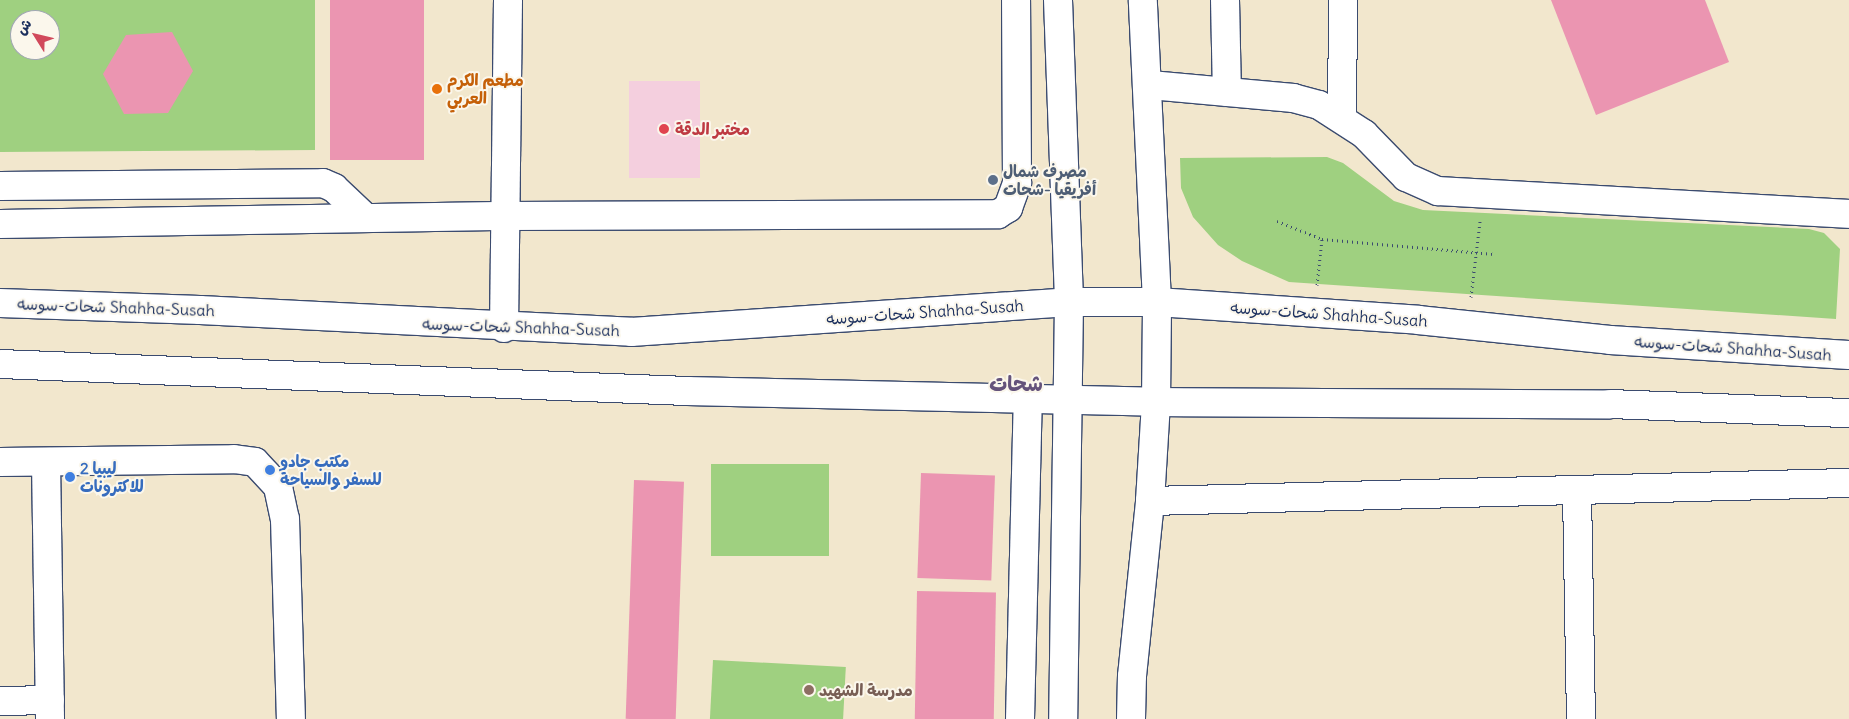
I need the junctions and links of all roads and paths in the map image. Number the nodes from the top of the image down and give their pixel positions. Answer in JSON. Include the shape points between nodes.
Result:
{"nodes":[{"id":1,"x":508,"y":0,"type":"edge"},
{"id":2,"x":1016,"y":0,"type":"edge"},
{"id":3,"x":1058,"y":0,"type":"edge"},
{"id":4,"x":1143,"y":0,"type":"edge"},
{"id":5,"x":1225,"y":0,"type":"edge"},
{"id":6,"x":1343,"y":0,"type":"edge"},
{"id":7,"x":1150,"y":85,"type":"junction"},
{"id":8,"x":1227,"y":92,"type":"junction"},
{"id":9,"x":1342,"y":118,"type":"junction"},
{"id":10,"x":0,"y":186,"type":"edge"},
{"id":11,"x":1484,"y":194,"type":"junction"},
{"id":12,"x":1849,"y":214,"type":"edge"},
{"id":13,"x":506,"y":216,"type":"junction"},
{"id":14,"x":366,"y":218,"type":"junction"},
{"id":15,"x":1277,"y":221,"type":"dead end"},
{"id":16,"x":0,"y":224,"type":"edge"},
{"id":17,"x":1322,"y":239,"type":"junction"},
{"id":18,"x":1476,"y":252,"type":"junction"},
{"id":19,"x":1494,"y":254,"type":"dead end"},
{"id":20,"x":1069,"y":302,"type":"junction"},
{"id":21,"x":1157,"y":302,"type":"junction"},
{"id":22,"x":0,"y":304,"type":"edge"},
{"id":23,"x":1314,"y":313,"type":"junction"},
{"id":24,"x":1467,"y":325,"type":"junction"},
{"id":25,"x":504,"y":328,"type":"junction"},
{"id":26,"x":1849,"y":355,"type":"edge"},
{"id":27,"x":0,"y":364,"type":"edge"},
{"id":28,"x":1028,"y":399,"type":"junction"},
{"id":29,"x":1067,"y":400,"type":"junction"},
{"id":30,"x":1156,"y":402,"type":"junction"},
{"id":31,"x":1849,"y":413,"type":"edge"},
{"id":32,"x":0,"y":462,"type":"edge"},
{"id":33,"x":46,"y":462,"type":"junction"},
{"id":34,"x":1849,"y":483,"type":"edge"},
{"id":35,"x":1577,"y":492,"type":"junction"},
{"id":36,"x":1150,"y":501,"type":"junction"},
{"id":37,"x":0,"y":701,"type":"edge"},
{"id":38,"x":50,"y":710,"type":"edge"},
{"id":39,"x":291,"y":719,"type":"edge"},
{"id":40,"x":1020,"y":719,"type":"edge"},
{"id":41,"x":1063,"y":719,"type":"edge"},
{"id":42,"x":1131,"y":719,"type":"edge"},
{"id":43,"x":1581,"y":719,"type":"edge"}],
"edges":[{"from":1,"to":13,"type":"street"},
{"from":2,"to":13,"type":"street","via":[[1017,182],[1008,208],[998,214]]},
{"from":3,"to":20,"type":"street"},
{"from":4,"to":7,"type":"street"},
{"from":5,"to":8,"type":"street"},
{"from":6,"to":9,"type":"street"},
{"from":7,"to":8,"type":"street"},
{"from":7,"to":21,"type":"street"},
{"from":8,"to":9,"type":"street","via":[[1293,98],[1319,105]]},
{"from":9,"to":11,"type":"street","via":[[1364,134],[1393,167],[1421,186],[1438,191]]},
{"from":10,"to":14,"type":"street","via":[[323,183],[334,188]]},
{"from":11,"to":12,"type":"street"},
{"from":11,"to":18,"type":"path"},
{"from":13,"to":14,"type":"street"},
{"from":13,"to":25,"type":"street"},
{"from":14,"to":16,"type":"street"},
{"from":15,"to":17,"type":"path"},
{"from":17,"to":18,"type":"path"},
{"from":17,"to":23,"type":"path"},
{"from":18,"to":19,"type":"path"},
{"from":18,"to":24,"type":"path"},
{"from":20,"to":21,"type":"street","name":"شحات-سوسه Shahha-Susah"},
{"from":20,"to":25,"type":"street","name":"شحات-سوسه Shahha-Susah","via":[[631,332]]},
{"from":20,"to":29,"type":"street"},
{"from":21,"to":23,"type":"street","name":"شحات-سوسه Shahha-Susah"},
{"from":21,"to":30,"type":"street"},
{"from":22,"to":25,"type":"street","name":"شحات-سوسه Shahha-Susah","via":[[200,310]]},
{"from":23,"to":24,"type":"street","name":"شحات-سوسه Shahha-Susah"},
{"from":24,"to":26,"type":"street","name":"شحات-سوسه Shahha-Susah","via":[[1610,340]]},
{"from":27,"to":28,"type":"street","via":[[506,386]]},
{"from":28,"to":29,"type":"street"},
{"from":28,"to":40,"type":"street"},
{"from":29,"to":30,"type":"street"},
{"from":29,"to":41,"type":"street"},
{"from":30,"to":31,"type":"street","via":[[1610,404]]},
{"from":30,"to":36,"type":"street"},
{"from":32,"to":33,"type":"street"},
{"from":33,"to":38,"type":"street"},
{"from":33,"to":39,"type":"street","via":[[234,459],[255,462],[278,486],[285,519]]},
{"from":34,"to":35,"type":"street"},
{"from":35,"to":36,"type":"street"},
{"from":35,"to":43,"type":"street"},
{"from":36,"to":42,"type":"street","via":[[1132,676]]},
{"from":37,"to":38,"type":"street"}]}
